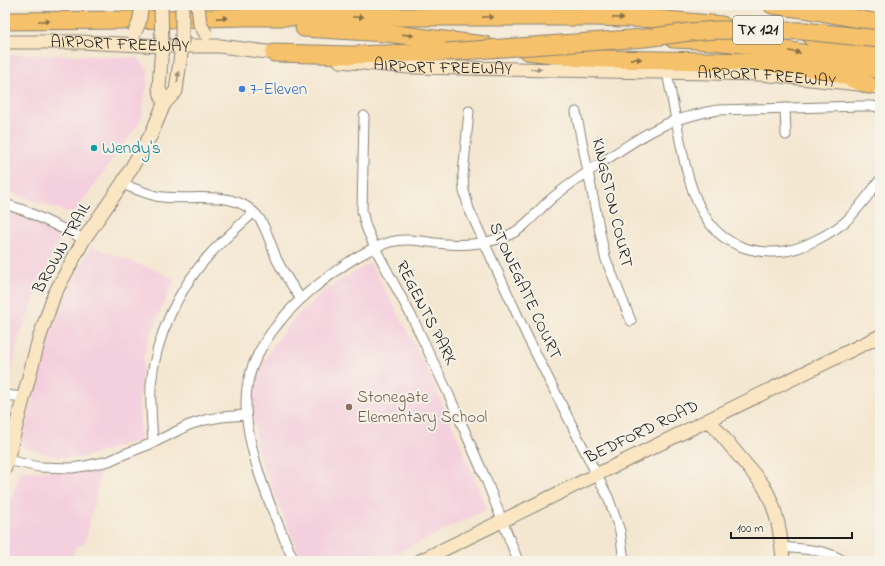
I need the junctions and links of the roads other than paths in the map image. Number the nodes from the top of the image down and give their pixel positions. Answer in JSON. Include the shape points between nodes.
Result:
{"nodes":[{"id":1,"x":142,"y":5,"type":"edge"},
{"id":2,"x":161,"y":5,"type":"edge"},
{"id":3,"x":182,"y":5,"type":"edge"},
{"id":4,"x":198,"y":5,"type":"edge"},
{"id":5,"x":772,"y":5,"type":"edge"},
{"id":6,"x":246,"y":17,"type":"junction"},
{"id":7,"x":5,"y":21,"type":"edge"},
{"id":8,"x":880,"y":23,"type":"edge"},
{"id":9,"x":646,"y":38,"type":"junction"},
{"id":10,"x":880,"y":39,"type":"edge"},
{"id":11,"x":5,"y":42,"type":"edge"},
{"id":12,"x":118,"y":45,"type":"junction"},
{"id":13,"x":162,"y":46,"type":"junction"},
{"id":14,"x":182,"y":46,"type":"junction"},
{"id":15,"x":220,"y":46,"type":"junction"},
{"id":16,"x":274,"y":53,"type":"junction"},
{"id":17,"x":880,"y":53,"type":"edge"},
{"id":18,"x":880,"y":70,"type":"edge"},
{"id":19,"x":667,"y":72,"type":"junction"},
{"id":20,"x":875,"y":87,"type":"edge"},
{"id":21,"x":164,"y":104,"type":"junction"},
{"id":22,"x":785,"y":108,"type":"junction"},
{"id":23,"x":880,"y":108,"type":"edge"},
{"id":24,"x":469,"y":111,"type":"dead end"},
{"id":25,"x":576,"y":112,"type":"dead end"},
{"id":26,"x":364,"y":116,"type":"dead end"},
{"id":27,"x":676,"y":120,"type":"junction"},
{"id":28,"x":786,"y":136,"type":"dead end"},
{"id":29,"x":588,"y":172,"type":"junction"},
{"id":30,"x":880,"y":180,"type":"edge"},
{"id":31,"x":122,"y":184,"type":"junction"},
{"id":32,"x":5,"y":204,"type":"edge"},
{"id":33,"x":253,"y":213,"type":"junction"},
{"id":34,"x":84,"y":239,"type":"junction"},
{"id":35,"x":484,"y":242,"type":"junction"},
{"id":36,"x":375,"y":248,"type":"junction"},
{"id":37,"x":301,"y":299,"type":"junction"},
{"id":38,"x":631,"y":321,"type":"dead end"},
{"id":39,"x":880,"y":336,"type":"edge"},
{"id":40,"x":5,"y":395,"type":"edge"},
{"id":41,"x":23,"y":397,"type":"junction"},
{"id":42,"x":246,"y":415,"type":"junction"},
{"id":43,"x":710,"y":420,"type":"junction"},
{"id":44,"x":153,"y":443,"type":"junction"},
{"id":45,"x":6,"y":464,"type":"edge"},
{"id":46,"x":597,"y":475,"type":"junction"},
{"id":47,"x":502,"y":521,"type":"junction"},
{"id":48,"x":782,"y":547,"type":"junction"},
{"id":49,"x":294,"y":561,"type":"edge"},
{"id":50,"x":420,"y":561,"type":"edge"},
{"id":51,"x":518,"y":561,"type":"edge"},
{"id":52,"x":624,"y":561,"type":"edge"},
{"id":53,"x":783,"y":561,"type":"edge"},
{"id":54,"x":843,"y":561,"type":"edge"}],
"edges":[{"from":1,"to":12,"type":"main road","bridge":true,"via":[[140,24],[128,40]]},
{"from":2,"to":13,"type":"main road","bridge":true},
{"from":3,"to":14,"type":"main road","name":"BROWN TRAIL","bridge":true},
{"from":4,"to":15,"type":"main road","bridge":true,"via":[[200,24],[206,34]]},
{"from":5,"to":8,"type":"highway"},
{"from":7,"to":6,"type":"highway","name":"AIRPORT FREEWAY","number":"TX 121","one_way":true},
{"from":6,"to":17,"type":"highway","name":"AIRPORT FREEWAY","number":"TX 121","one_way":true,"via":[[655,19],[784,33]]},
{"from":6,"to":20,"type":"highway","one_way":true,"via":[[271,26],[386,33],[583,58],[785,64],[840,74]]},
{"from":9,"to":10,"type":"highway","bridge":true,"via":[[710,31],[775,30],[834,33]]},
{"from":9,"to":16,"type":"highway","bridge":true,"via":[[446,52],[352,55]]},
{"from":9,"to":18,"type":"highway","one_way":true,"bridge":true,"via":[[758,46]]},
{"from":11,"to":12,"type":"main road","name":"AIRPORT FREEWAY"},
{"from":12,"to":13,"type":"main road","name":"AIRPORT FREEWAY"},
{"from":13,"to":14,"type":"main road","name":"AIRPORT FREEWAY"},
{"from":13,"to":21,"type":"main road","via":[[159,88]]},
{"from":14,"to":15,"type":"main road","name":"AIRPORT FREEWAY"},
{"from":21,"to":14,"type":"main road","name":"BROWN TRAIL","one_way":true,"via":[[176,91]]},
{"from":15,"to":16,"type":"main road","name":"AIRPORT FREEWAY"},
{"from":16,"to":19,"type":"main road","name":"AIRPORT FREEWAY","one_way":true,"via":[[409,67]]},
{"from":19,"to":20,"type":"main road","name":"AIRPORT FREEWAY","via":[[760,74]]},
{"from":19,"to":27,"type":"street"},
{"from":21,"to":31,"type":"main road","name":"BROWN TRAIL","via":[[151,135]]},
{"from":22,"to":23,"type":"street"},
{"from":22,"to":27,"type":"street","via":[[719,110]]},
{"from":22,"to":28,"type":"street"},
{"from":24,"to":35,"type":"street","name":"STONEGATE COURT","via":[[464,191]]},
{"from":25,"to":29,"type":"street","name":"KINGSTON COURT"},
{"from":26,"to":36,"type":"street","name":"REGENTS PARK","via":[[362,211]]},
{"from":27,"to":29,"type":"street","via":[[628,145]]},
{"from":27,"to":30,"type":"street","via":[[694,194],[707,220],[727,240],[744,248],[765,252],[786,251],[817,239],[845,221]]},
{"from":29,"to":35,"type":"street","via":[[550,200],[513,233]]},
{"from":29,"to":38,"type":"street","name":"KINGSTON COURT","via":[[605,257]]},
{"from":31,"to":33,"type":"street","via":[[156,196],[220,198],[234,201],[241,203]]},
{"from":31,"to":34,"type":"main road","name":"BROWN TRAIL"},
{"from":32,"to":34,"type":"street","via":[[26,211]]},
{"from":33,"to":37,"type":"street","via":[[261,221],[287,280]]},
{"from":33,"to":44,"type":"street","via":[[198,267],[182,290],[168,319],[161,337],[151,383]]},
{"from":34,"to":41,"type":"main road","name":"BROWN TRAIL","via":[[54,295]]},
{"from":35,"to":36,"type":"street","via":[[449,245],[400,240]]},
{"from":35,"to":46,"type":"street","name":"STONEGATE COURT","via":[[527,336]]},
{"from":36,"to":37,"type":"street","via":[[356,257]]},
{"from":36,"to":47,"type":"street","name":"REGENTS PARK","via":[[449,394]]},
{"from":37,"to":42,"type":"street","via":[[271,332],[252,367],[247,383]]},
{"from":39,"to":43,"type":"main road","name":"BEDFORD ROAD"},
{"from":40,"to":41,"type":"street"},
{"from":41,"to":45,"type":"main road","name":"BROWN TRAIL"},
{"from":42,"to":44,"type":"street","via":[[205,420]]},
{"from":42,"to":49,"type":"street","via":[[248,434],[263,485]]},
{"from":43,"to":46,"type":"main road","name":"BEDFORD ROAD"},
{"from":43,"to":48,"type":"main road","via":[[770,496]]},
{"from":44,"to":45,"type":"street","via":[[109,462],[72,468]]},
{"from":46,"to":47,"type":"main road","name":"BEDFORD ROAD"},
{"from":46,"to":52,"type":"street","name":"STONEGATE COURT","via":[[616,517]]},
{"from":47,"to":50,"type":"main road","name":"BEDFORD ROAD"},
{"from":47,"to":51,"type":"street","name":"REGENTS PARK"},
{"from":48,"to":53,"type":"main road"},
{"from":48,"to":54,"type":"street","via":[[816,551],[836,556]]}]}
